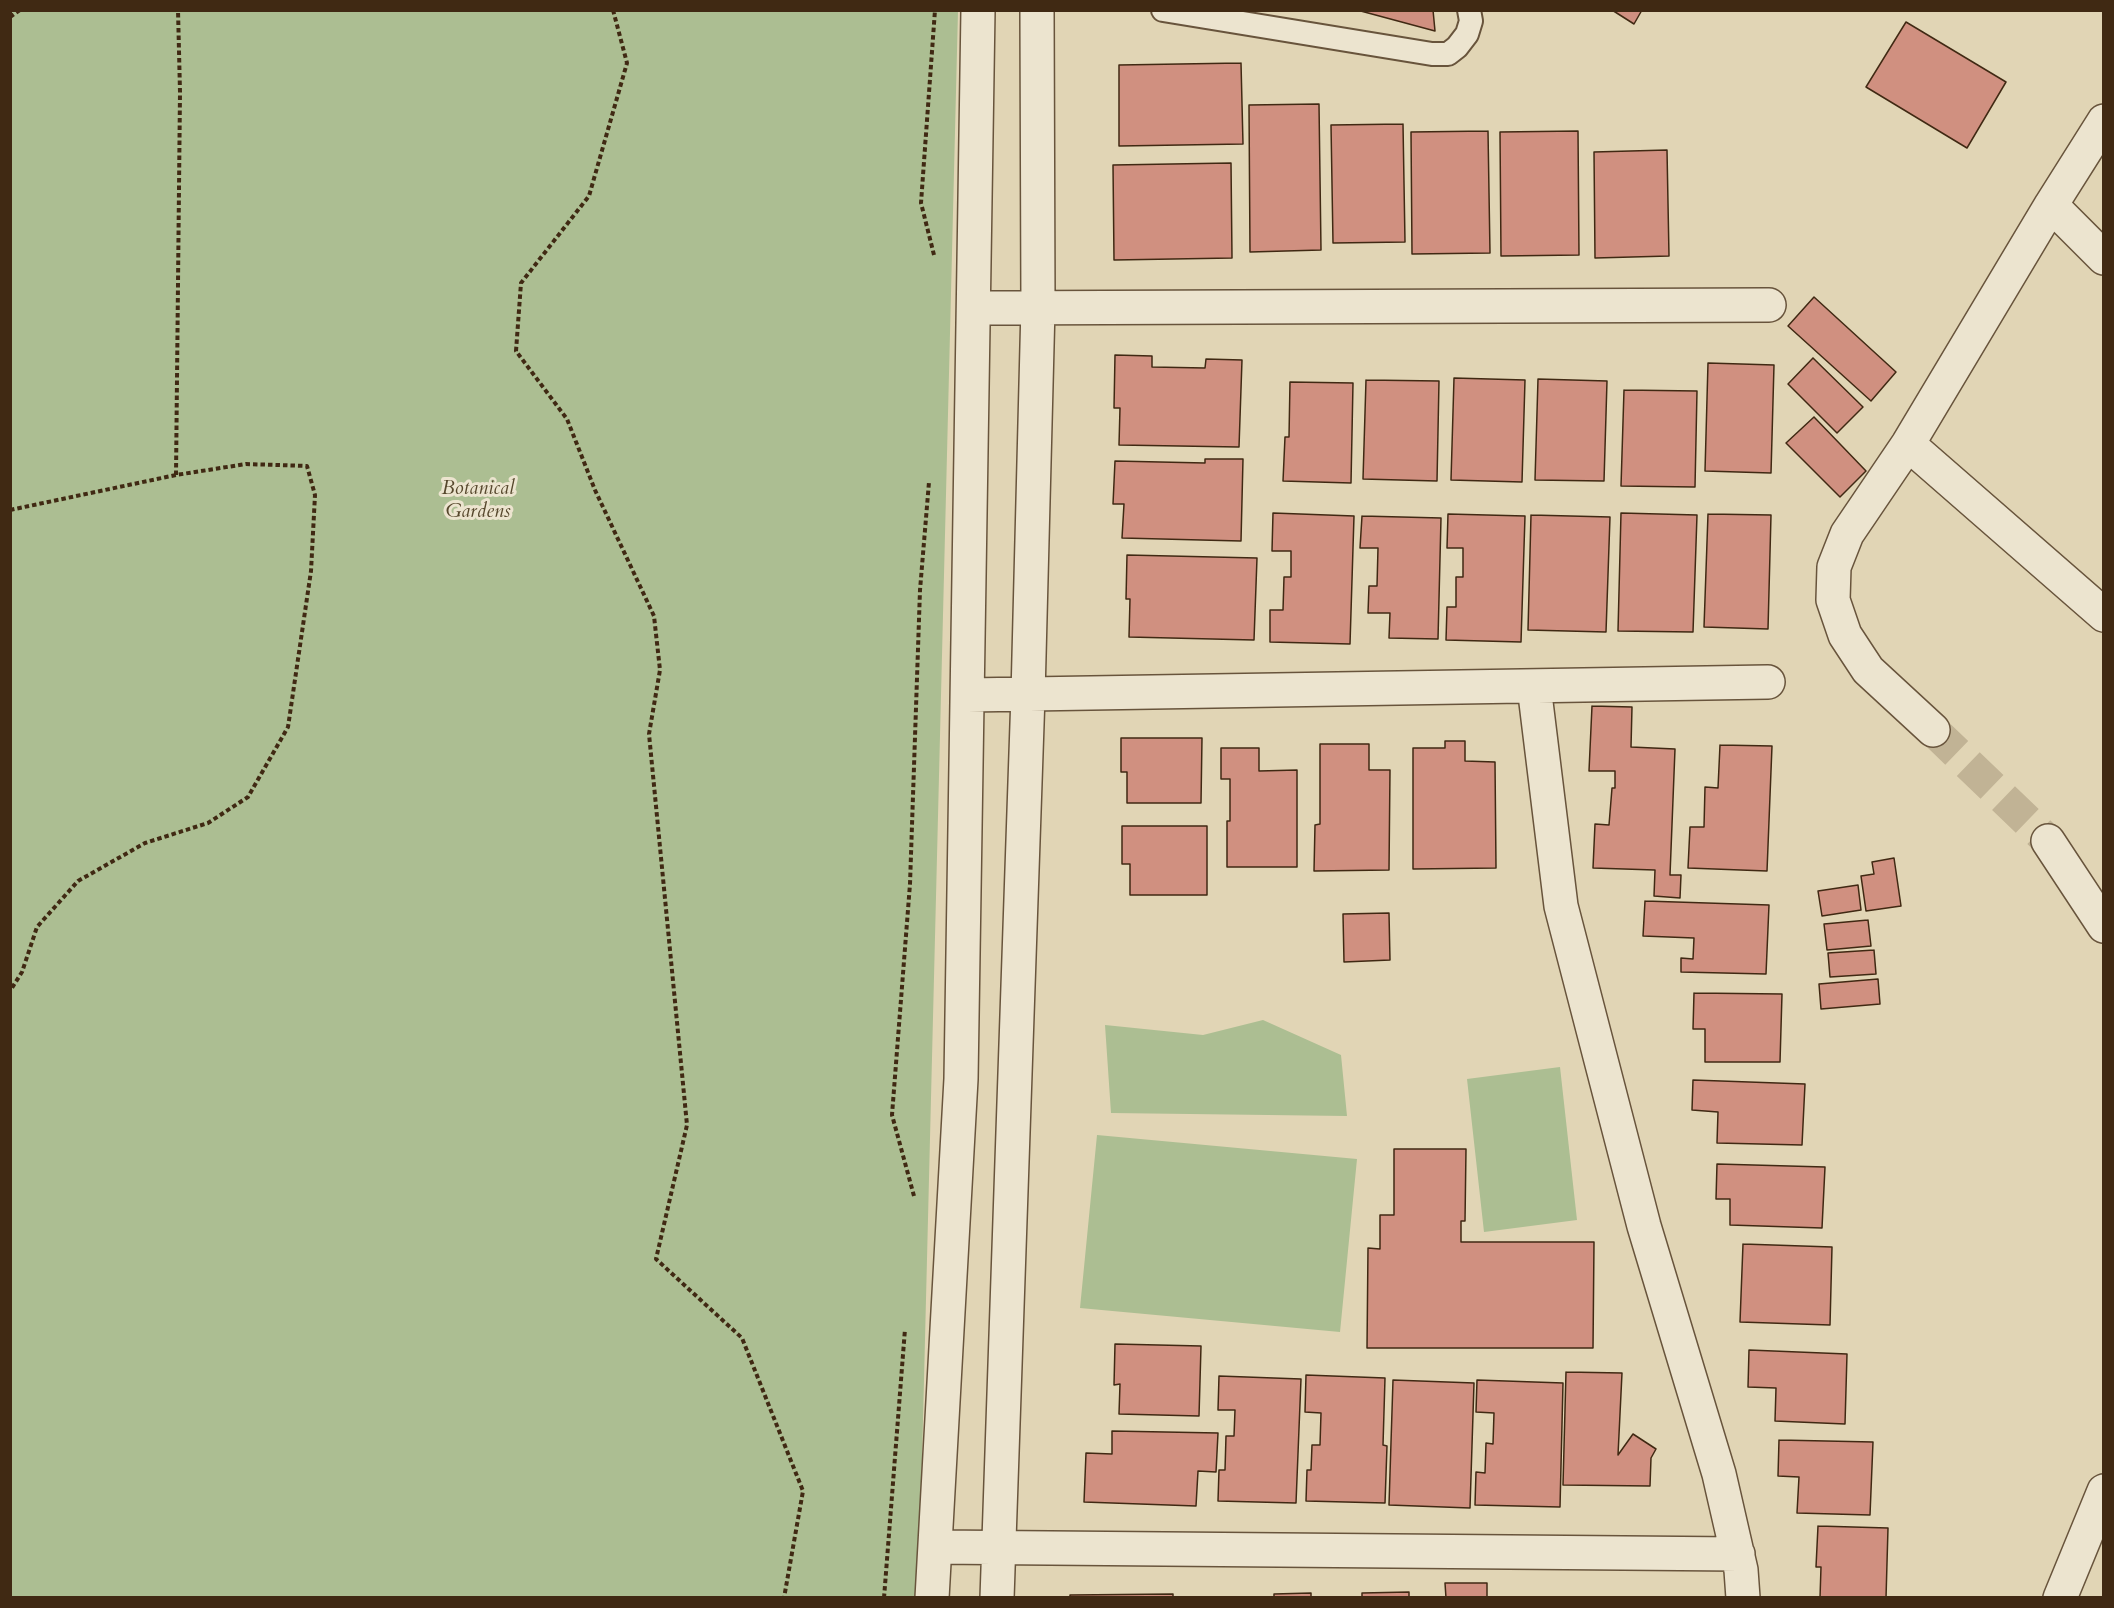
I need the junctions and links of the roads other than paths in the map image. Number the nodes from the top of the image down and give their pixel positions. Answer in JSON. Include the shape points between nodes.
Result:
{"nodes":[{"id":1,"x":978,"y":10,"type":"edge"},
{"id":2,"x":1037,"y":10,"type":"edge"},
{"id":3,"x":1164,"y":10,"type":"edge"},
{"id":4,"x":1469,"y":10,"type":"edge"},
{"id":5,"x":2103,"y":121,"type":"edge"},
{"id":6,"x":2050,"y":205,"type":"junction"},
{"id":7,"x":2103,"y":258,"type":"edge"},
{"id":8,"x":1769,"y":305,"type":"dead end"},
{"id":9,"x":1038,"y":307,"type":"junction"},
{"id":10,"x":974,"y":308,"type":"junction"},
{"id":11,"x":1908,"y":444,"type":"junction"},
{"id":12,"x":2103,"y":615,"type":"edge"},
{"id":13,"x":1768,"y":682,"type":"dead end"},
{"id":14,"x":1534,"y":686,"type":"junction"},
{"id":15,"x":968,"y":695,"type":"junction"},
{"id":16,"x":1028,"y":695,"type":"junction"},
{"id":17,"x":1933,"y":730,"type":"tunnel mouth"},
{"id":18,"x":2049,"y":841,"type":"tunnel mouth"},
{"id":19,"x":2103,"y":926,"type":"edge"},
{"id":20,"x":2103,"y":1491,"type":"edge"},
{"id":21,"x":935,"y":1547,"type":"junction"},
{"id":22,"x":1000,"y":1548,"type":"junction"},
{"id":23,"x":1737,"y":1554,"type":"junction"},
{"id":24,"x":932,"y":1598,"type":"edge"},
{"id":25,"x":997,"y":1598,"type":"edge"},
{"id":26,"x":1743,"y":1598,"type":"edge"},
{"id":27,"x":2060,"y":1598,"type":"edge"}],
"edges":[{"from":1,"to":10,"type":"street"},
{"from":2,"to":9,"type":"street"},
{"from":3,"to":4,"type":"lane","via":[[1448,54],[1467,34]]},
{"from":5,"to":6,"type":"street"},
{"from":6,"to":7,"type":"street"},
{"from":6,"to":11,"type":"street"},
{"from":8,"to":9,"type":"street"},
{"from":9,"to":10,"type":"street"},
{"from":9,"to":16,"type":"street"},
{"from":10,"to":15,"type":"street"},
{"from":11,"to":12,"type":"street"},
{"from":11,"to":17,"type":"street","via":[[1847,534],[1834,567],[1833,600],[1845,635],[1868,670]]},
{"from":13,"to":14,"type":"street"},
{"from":14,"to":16,"type":"street"},
{"from":14,"to":23,"type":"street","via":[[1561,906],[1644,1226],[1719,1474]]},
{"from":15,"to":16,"type":"street"},
{"from":15,"to":21,"type":"street","via":[[961,1079]]},
{"from":16,"to":22,"type":"street"},
{"from":18,"to":19,"type":"street"},
{"from":20,"to":27,"type":"street"},
{"from":21,"to":22,"type":"street"},
{"from":21,"to":24,"type":"street"},
{"from":22,"to":23,"type":"street"},
{"from":22,"to":25,"type":"street"},
{"from":23,"to":26,"type":"street"}]}
